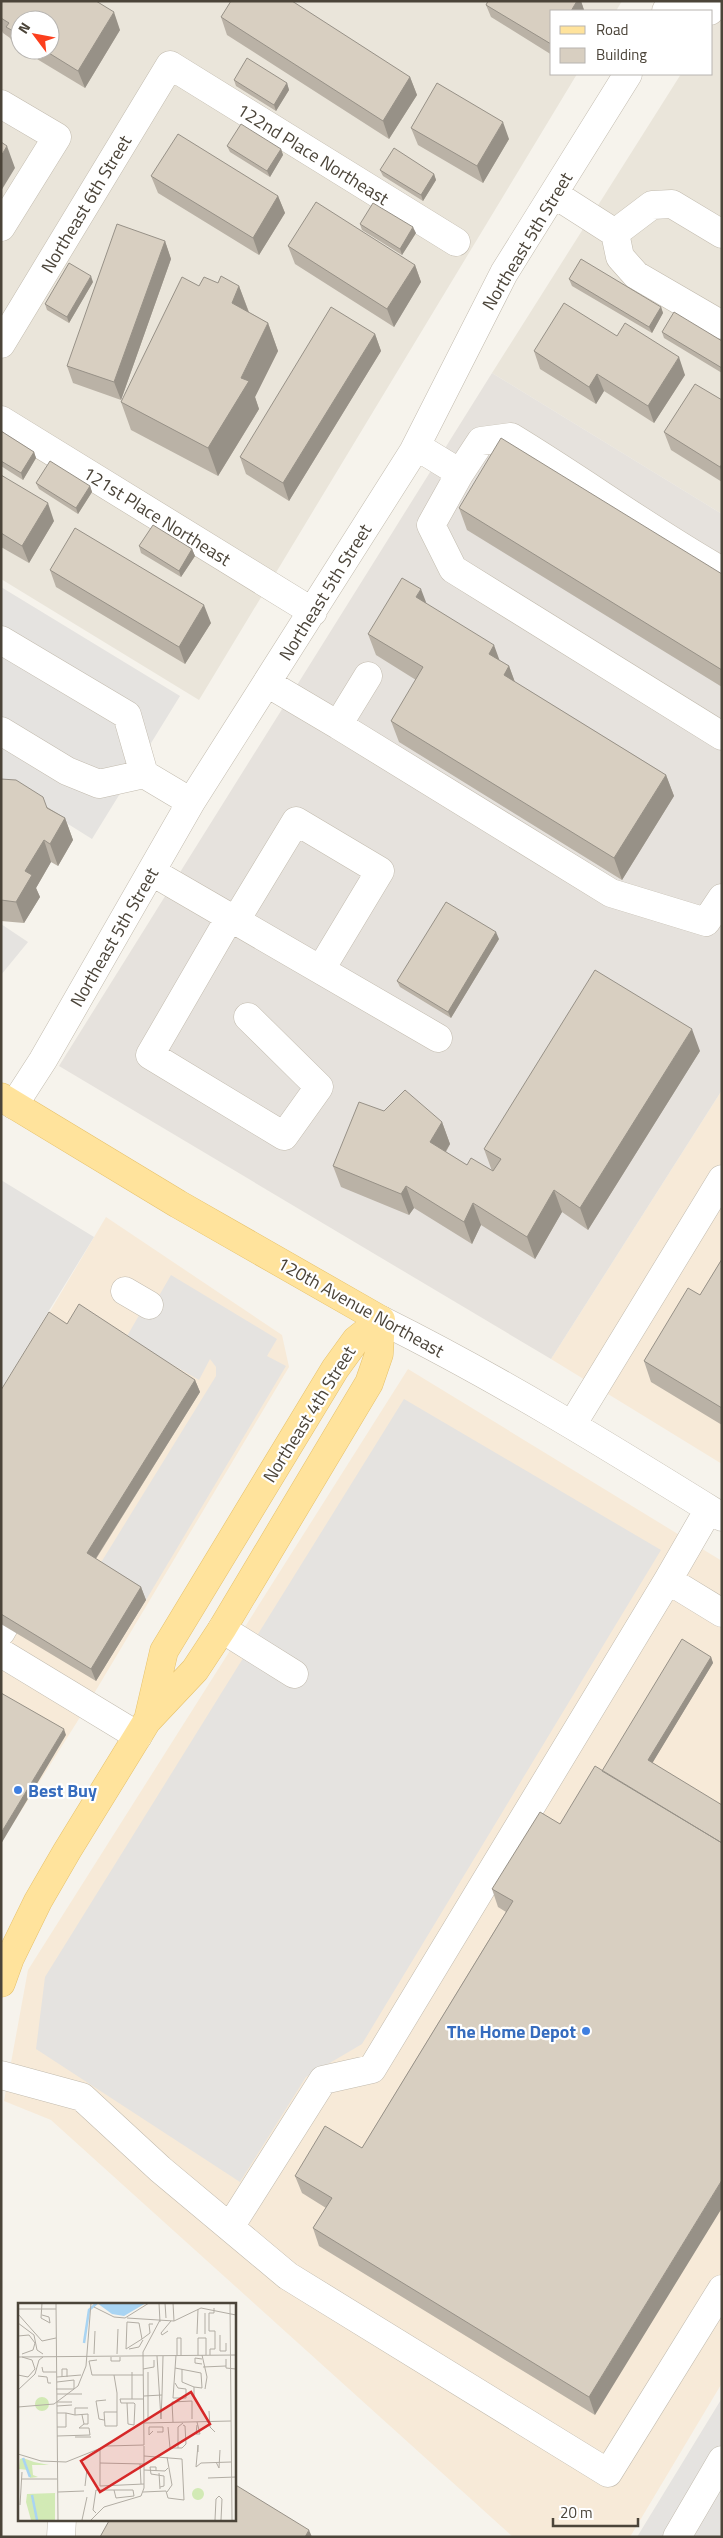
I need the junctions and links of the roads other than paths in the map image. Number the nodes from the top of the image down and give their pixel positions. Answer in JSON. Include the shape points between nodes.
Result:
{"nodes":[{"id":1,"x":693,"y":1,"type":"edge"},
{"id":2,"x":708,"y":10,"type":"edge"},
{"id":3,"x":170,"y":65,"type":"joint"},
{"id":4,"x":627,"y":75,"type":"edge"},
{"id":5,"x":1,"y":104,"type":"edge"},
{"id":6,"x":554,"y":194,"type":"junction"},
{"id":7,"x":1,"y":227,"type":"edge"},
{"id":8,"x":615,"y":233,"type":"junction"},
{"id":9,"x":722,"y":234,"type":"edge"},
{"id":10,"x":456,"y":242,"type":"dead end"},
{"id":11,"x":722,"y":326,"type":"edge"},
{"id":12,"x":1,"y":344,"type":"edge"},
{"id":13,"x":1,"y":420,"type":"edge"},
{"id":14,"x":416,"y":446,"type":"junction"},
{"id":15,"x":460,"y":473,"type":"junction"},
{"id":16,"x":722,"y":571,"type":"edge"},
{"id":17,"x":313,"y":612,"type":"junction"},
{"id":18,"x":1,"y":640,"type":"edge"},
{"id":19,"x":368,"y":676,"type":"dead end"},
{"id":20,"x":267,"y":683,"type":"junction"},
{"id":21,"x":338,"y":725,"type":"junction"},
{"id":22,"x":1,"y":731,"type":"edge"},
{"id":23,"x":722,"y":736,"type":"edge"},
{"id":24,"x":144,"y":774,"type":"junction"},
{"id":25,"x":191,"y":802,"type":"junction"},
{"id":26,"x":152,"y":872,"type":"junction"},
{"id":27,"x":722,"y":898,"type":"edge"},
{"id":28,"x":233,"y":918,"type":"junction"},
{"id":29,"x":321,"y":969,"type":"junction"},
{"id":30,"x":248,"y":1017,"type":"dead end"},
{"id":31,"x":438,"y":1038,"type":"dead end"},
{"id":32,"x":8,"y":1101,"type":"edge"},
{"id":33,"x":722,"y":1179,"type":"edge"},
{"id":34,"x":125,"y":1291,"type":"dead end"},
{"id":35,"x":149,"y":1305,"type":"dead end"},
{"id":36,"x":381,"y":1320,"type":"junction"},
{"id":37,"x":572,"y":1425,"type":"junction"},
{"id":38,"x":715,"y":1513,"type":"edge"},
{"id":39,"x":668,"y":1580,"type":"junction"},
{"id":40,"x":722,"y":1612,"type":"edge"},
{"id":41,"x":222,"y":1629,"type":"junction"},
{"id":42,"x":1,"y":1653,"type":"edge"},
{"id":43,"x":294,"y":1674,"type":"dead end"},
{"id":44,"x":143,"y":1728,"type":"junction"},
{"id":45,"x":1,"y":1983,"type":"edge"},
{"id":46,"x":1,"y":2075,"type":"edge"},
{"id":47,"x":230,"y":2227,"type":"junction"},
{"id":48,"x":722,"y":2289,"type":"edge"},
{"id":49,"x":722,"y":2460,"type":"edge"},
{"id":50,"x":62,"y":2520,"type":"edge"},
{"id":51,"x":60,"y":2537,"type":"edge"},
{"id":52,"x":677,"y":2537,"type":"edge"}],
"edges":[{"from":1,"to":2,"type":"street"},
{"from":3,"to":10,"type":"street","name":"122nd Place Northeast"},
{"from":3,"to":12,"type":"street","name":"Northeast 6th Street"},
{"from":4,"to":6,"type":"street","name":"Northeast 5th Street"},
{"from":5,"to":7,"type":"street","via":[[57,137]]},
{"from":6,"to":8,"type":"street"},
{"from":6,"to":14,"type":"street","name":"Northeast 5th Street","via":[[504,273]]},
{"from":8,"to":9,"type":"street","via":[[652,205],[672,204]]},
{"from":8,"to":11,"type":"street","via":[[620,257],[636,276]]},
{"from":13,"to":17,"type":"street","name":"121st Place Northeast"},
{"from":14,"to":15,"type":"street"},
{"from":14,"to":17,"type":"street","name":"Northeast 5th Street"},
{"from":15,"to":16,"type":"street","via":[[481,441],[511,436]]},
{"from":15,"to":23,"type":"street","via":[[431,525],[453,569]]},
{"from":17,"to":20,"type":"street","name":"Northeast 5th Street"},
{"from":18,"to":24,"type":"street","via":[[127,715]]},
{"from":19,"to":21,"type":"street"},
{"from":20,"to":21,"type":"street"},
{"from":20,"to":25,"type":"street","name":"Northeast 5th Street"},
{"from":21,"to":27,"type":"street","via":[[611,893],[706,922]]},
{"from":22,"to":24,"type":"street","via":[[67,771],[99,784]]},
{"from":24,"to":25,"type":"street"},
{"from":25,"to":26,"type":"street","name":"Northeast 5th Street"},
{"from":26,"to":28,"type":"street"},
{"from":26,"to":32,"type":"street","name":"Northeast 5th Street"},
{"from":28,"to":29,"type":"street"},
{"from":28,"to":29,"type":"street","via":[[296,822],[380,871]]},
{"from":28,"to":30,"type":"street","via":[[150,1055],[284,1136],[319,1087]]},
{"from":29,"to":31,"type":"street"},
{"from":32,"to":36,"type":"main road","name":"120th Avenue Northeast","via":[[186,1209]]},
{"from":33,"to":37,"type":"street"},
{"from":34,"to":35,"type":"street"},
{"from":36,"to":37,"type":"street","name":"120th Avenue Northeast"},
{"from":36,"to":41,"type":"main road","name":"Northeast 4th Street","via":[[379,1354],[369,1383]]},
{"from":36,"to":44,"type":"main road","name":"Northeast 4th Street","via":[[356,1340],[335,1369],[164,1651]]},
{"from":37,"to":38,"type":"street","name":"120th Avenue Northeast"},
{"from":38,"to":39,"type":"street"},
{"from":39,"to":40,"type":"street"},
{"from":39,"to":47,"type":"street","via":[[372,2069],[323,2080]]},
{"from":41,"to":43,"type":"street"},
{"from":41,"to":44,"type":"main road","name":"Northeast 4th Street","via":[[195,1670]]},
{"from":42,"to":44,"type":"street","via":[[57,1672]]},
{"from":44,"to":45,"type":"main road","name":"Northeast 4th Street","via":[[38,1901]]},
{"from":46,"to":47,"type":"street","via":[[82,2097],[160,2169]]},
{"from":47,"to":48,"type":"street","via":[[288,2276],[608,2473]]},
{"from":49,"to":52,"type":"street"},
{"from":50,"to":51,"type":"street"}]}
